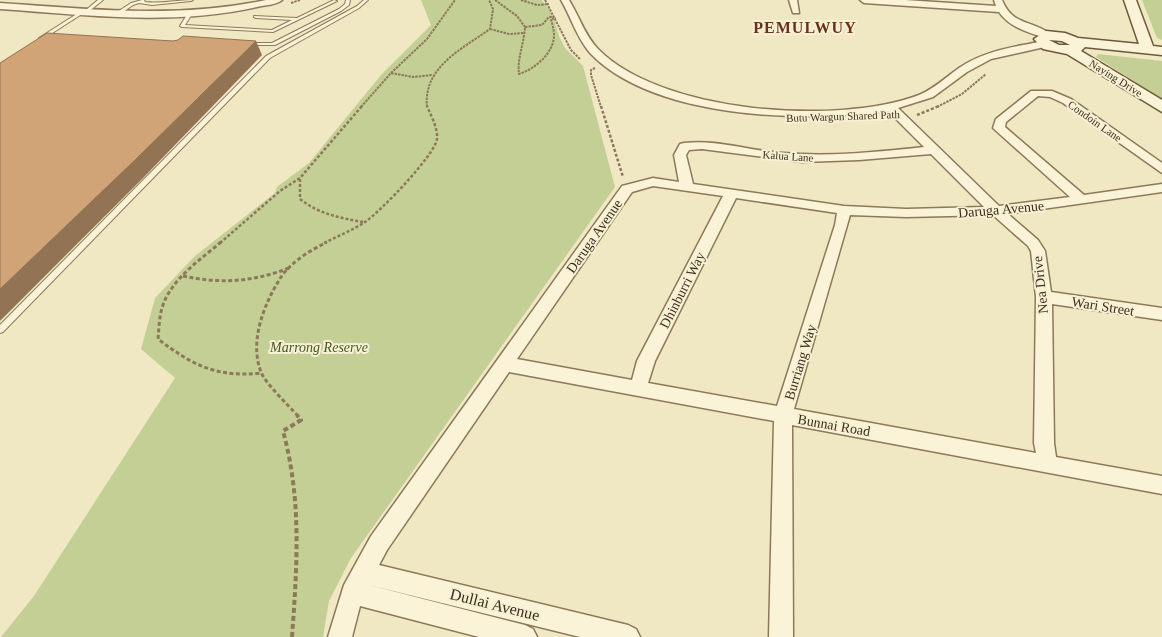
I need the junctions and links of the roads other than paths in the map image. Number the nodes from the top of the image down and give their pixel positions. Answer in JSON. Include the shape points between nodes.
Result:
{"nodes":[{"id":1,"x":150,"y":0,"type":"edge"},
{"id":2,"x":191,"y":0,"type":"edge"},
{"id":3,"x":278,"y":0,"type":"edge"},
{"id":4,"x":348,"y":0,"type":"edge"},
{"id":5,"x":366,"y":0,"type":"edge"},
{"id":6,"x":565,"y":0,"type":"edge"},
{"id":7,"x":793,"y":0,"type":"edge"},
{"id":8,"x":864,"y":0,"type":"edge"},
{"id":9,"x":1130,"y":0,"type":"edge"},
{"id":10,"x":98,"y":1,"type":"edge"},
{"id":11,"x":335,"y":1,"type":"edge"},
{"id":12,"x":138,"y":2,"type":"junction"},
{"id":13,"x":999,"y":4,"type":"edge"},
{"id":14,"x":0,"y":6,"type":"edge"},
{"id":15,"x":86,"y":11,"type":"junction"},
{"id":16,"x":796,"y":11,"type":"dead end"},
{"id":17,"x":118,"y":13,"type":"junction"},
{"id":18,"x":190,"y":14,"type":"junction"},
{"id":19,"x":256,"y":17,"type":"dead end"},
{"id":20,"x":298,"y":19,"type":"junction"},
{"id":21,"x":1046,"y":40,"type":"junction"},
{"id":22,"x":32,"y":44,"type":"edge"},
{"id":23,"x":240,"y":44,"type":"edge"},
{"id":24,"x":1073,"y":46,"type":"junction"},
{"id":25,"x":1147,"y":49,"type":"junction"},
{"id":26,"x":1162,"y":51,"type":"edge"},
{"id":27,"x":890,"y":107,"type":"junction"},
{"id":28,"x":1162,"y":107,"type":"edge"},
{"id":29,"x":935,"y":150,"type":"junction"},
{"id":30,"x":1162,"y":169,"type":"edge"},
{"id":31,"x":686,"y":188,"type":"junction"},
{"id":32,"x":1162,"y":188,"type":"edge"},
{"id":33,"x":731,"y":194,"type":"junction"},
{"id":34,"x":1082,"y":200,"type":"junction"},
{"id":35,"x":844,"y":210,"type":"junction"},
{"id":36,"x":996,"y":211,"type":"junction"},
{"id":37,"x":1044,"y":297,"type":"junction"},
{"id":38,"x":1162,"y":314,"type":"edge"},
{"id":39,"x":0,"y":330,"type":"edge"},
{"id":40,"x":505,"y":364,"type":"junction"},
{"id":41,"x":638,"y":388,"type":"junction"},
{"id":42,"x":783,"y":416,"type":"junction"},
{"id":43,"x":1048,"y":464,"type":"junction"},
{"id":44,"x":1162,"y":485,"type":"edge"},
{"id":45,"x":362,"y":572,"type":"junction"},
{"id":46,"x":352,"y":593,"type":"junction"},
{"id":47,"x":530,"y":628,"type":"edge"},
{"id":48,"x":340,"y":637,"type":"edge"},
{"id":49,"x":628,"y":637,"type":"edge"},
{"id":50,"x":781,"y":637,"type":"edge"}],
"edges":[{"from":1,"to":12,"type":"lane"},
{"from":2,"to":12,"type":"lane"},
{"from":3,"to":18,"type":"street"},
{"from":4,"to":23,"type":"lane","via":[[340,10],[273,44]]},
{"from":5,"to":39,"type":"lane","via":[[268,57]]},
{"from":6,"to":27,"type":"street","via":[[595,52],[637,80],[662,90],[721,106],[792,114],[830,114]]},
{"from":7,"to":16,"type":"street"},
{"from":8,"to":13,"type":"street"},
{"from":9,"to":25,"type":"street"},
{"from":10,"to":15,"type":"lane"},
{"from":11,"to":20,"type":"lane"},
{"from":12,"to":17,"type":"lane"},
{"from":13,"to":21,"type":"street","via":[[1015,22]]},
{"from":14,"to":15,"type":"street"},
{"from":15,"to":17,"type":"street"},
{"from":15,"to":22,"type":"lane"},
{"from":17,"to":18,"type":"street"},
{"from":18,"to":20,"type":"lane","via":[[182,26],[273,31]]},
{"from":19,"to":20,"type":"lane"},
{"from":21,"to":24,"type":"street"},
{"from":21,"to":27,"type":"street","via":[[983,58],[967,66],[946,86],[922,98]]},
{"from":24,"to":25,"type":"street"},
{"from":24,"to":28,"type":"street","name":"Naying Drive"},
{"from":25,"to":26,"type":"street"},
{"from":27,"to":29,"type":"street","name":"Nea Drive"},
{"from":29,"to":31,"type":"street","name":"Kalua Lane","via":[[812,158],[684,147],[680,155]]},
{"from":29,"to":36,"type":"street","name":"Nea Drive"},
{"from":30,"to":34,"type":"street","name":"Condoin Lane","via":[[1067,101],[1052,94],[1035,92],[1000,121],[999,128]]},
{"from":31,"to":33,"type":"street","name":"Daruga Avenue"},
{"from":31,"to":40,"type":"street","name":"Daruga Avenue","via":[[653,182],[627,189]]},
{"from":32,"to":34,"type":"street","name":"Daruga Avenue"},
{"from":33,"to":35,"type":"street","name":"Daruga Avenue"},
{"from":33,"to":41,"type":"street","name":"Dhinburri Way","via":[[646,361]]},
{"from":34,"to":36,"type":"street","name":"Daruga Avenue"},
{"from":35,"to":36,"type":"street","name":"Daruga Avenue"},
{"from":35,"to":42,"type":"street","name":"Burriang Way"},
{"from":36,"to":37,"type":"street","name":"Nea Drive","via":[[1038,251]]},
{"from":37,"to":38,"type":"street","name":"Wari Street"},
{"from":37,"to":43,"type":"street","name":"Nea Drive","via":[[1044,443]]},
{"from":40,"to":41,"type":"street","name":"Bunnai Road"},
{"from":40,"to":45,"type":"street","name":"Daruga Avenue"},
{"from":41,"to":42,"type":"street","name":"Bunnai Road"},
{"from":42,"to":43,"type":"street","name":"Bunnai Road"},
{"from":42,"to":50,"type":"street","name":"Burriang Way"},
{"from":43,"to":44,"type":"street","name":"Bunnai Road"},
{"from":45,"to":46,"type":"street","name":"Daruga Avenue"},
{"from":45,"to":47,"type":"street","name":"Dullai Avenue"},
{"from":46,"to":47,"type":"street","name":"Dullai Avenue"},
{"from":46,"to":48,"type":"street","name":"Daruga Avenue"},
{"from":47,"to":49,"type":"street","name":"Dullai Avenue"}]}
